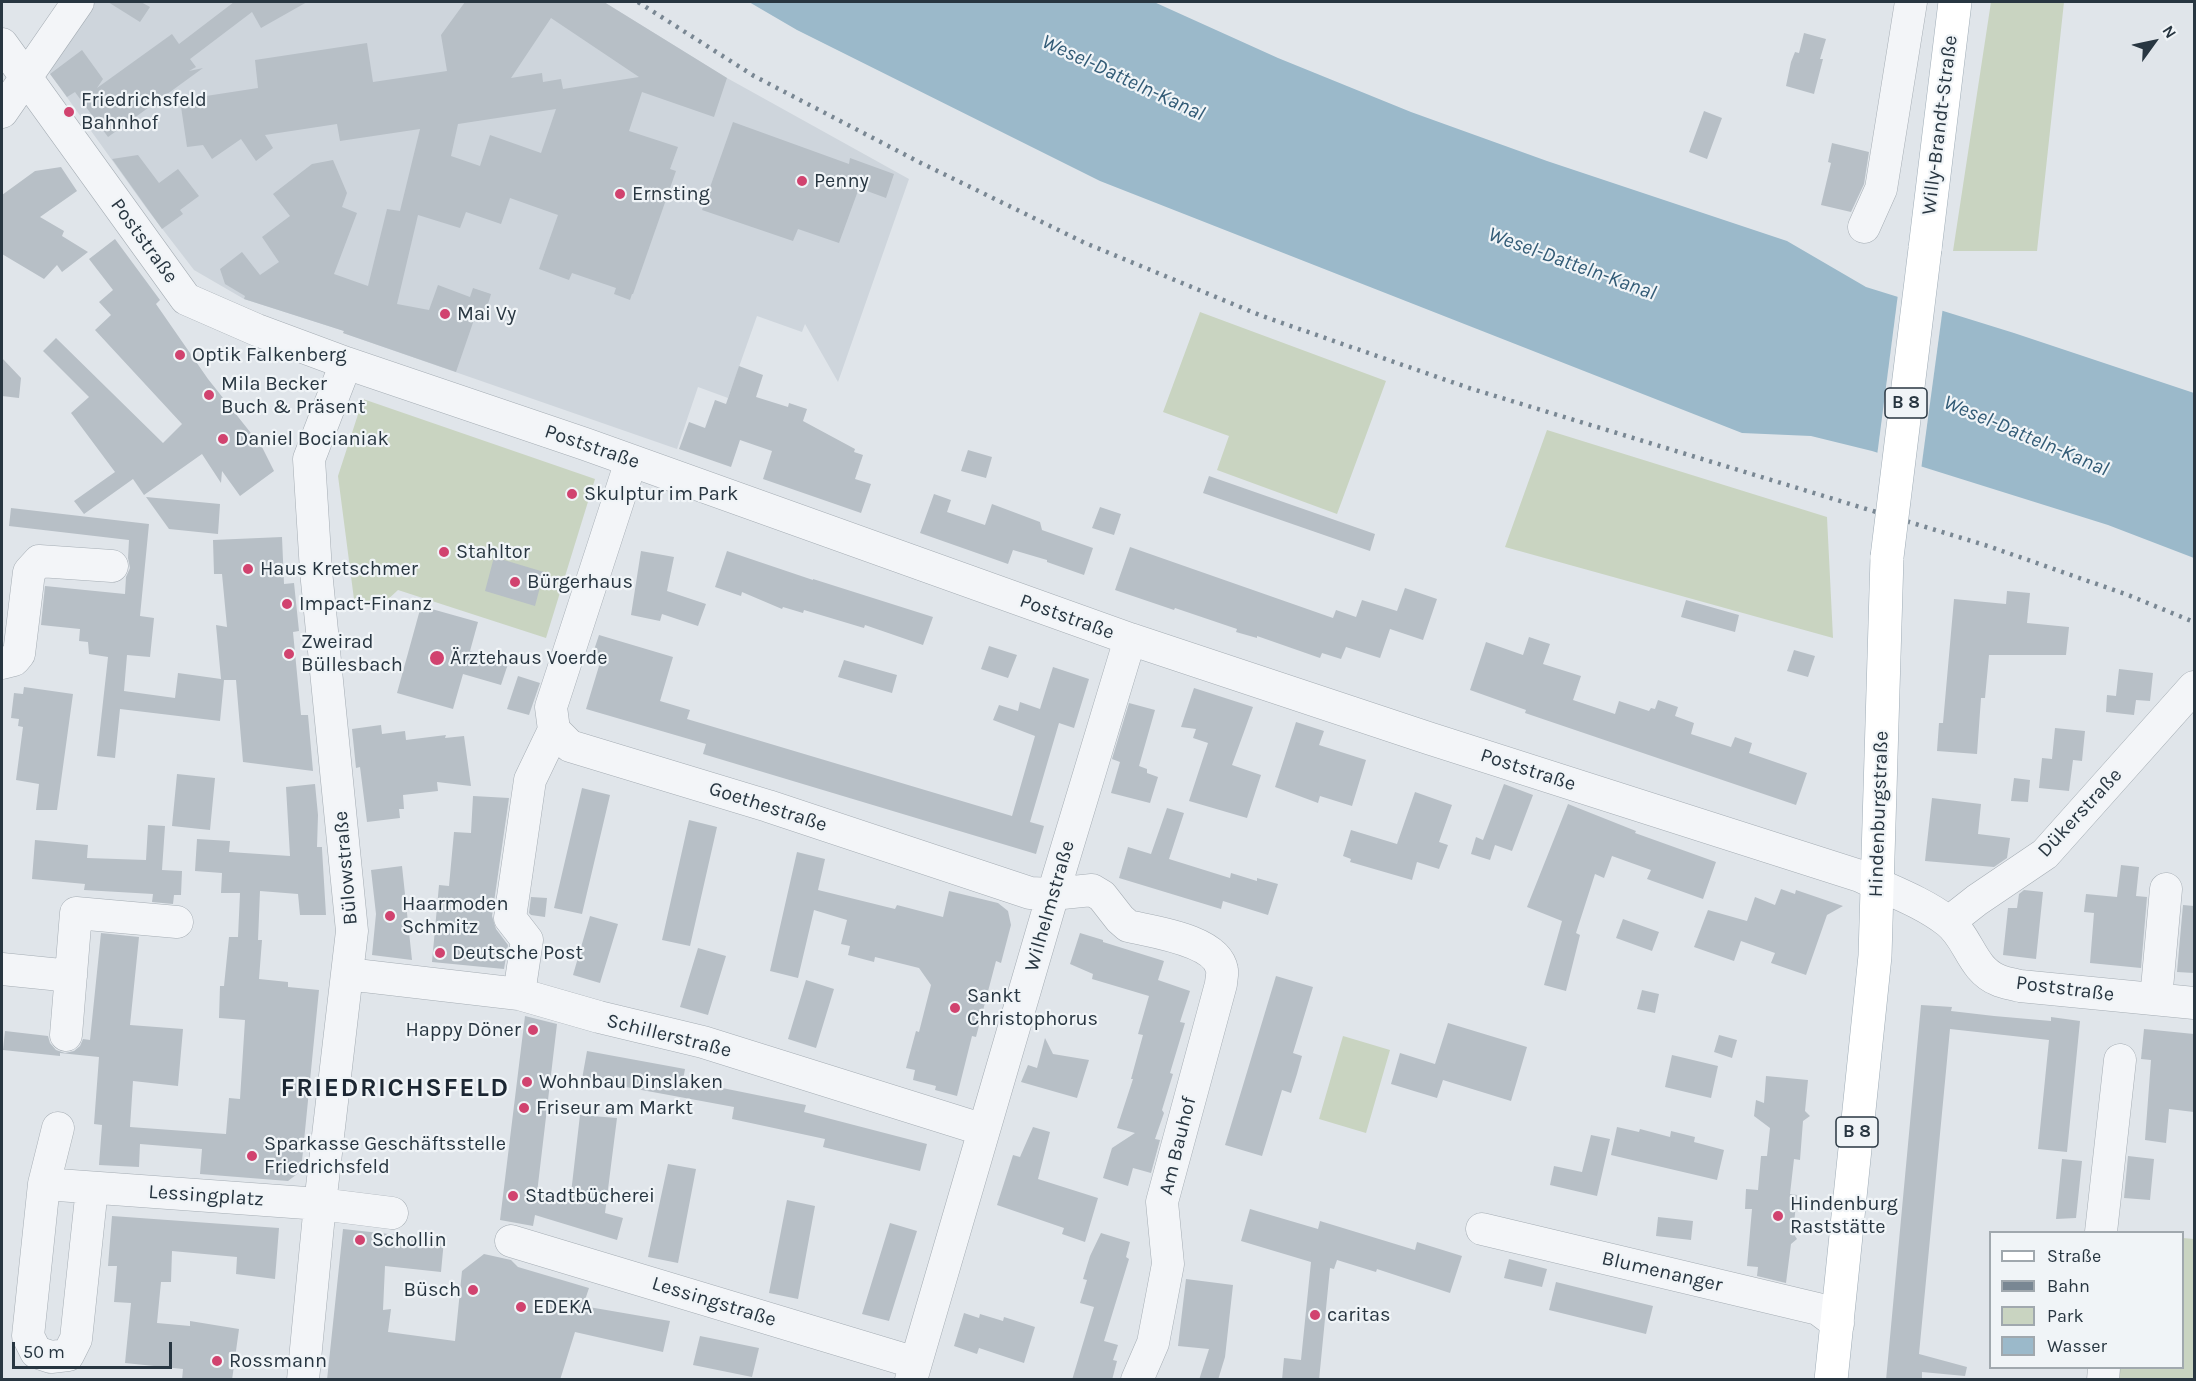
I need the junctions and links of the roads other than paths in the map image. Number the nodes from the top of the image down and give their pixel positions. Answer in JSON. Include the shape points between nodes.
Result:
{"nodes":[{"id":1,"x":78,"y":2,"type":"edge"},
{"id":2,"x":1911,"y":2,"type":"edge"},
{"id":3,"x":1955,"y":2,"type":"edge"},
{"id":4,"x":2,"y":44,"type":"edge"},
{"id":5,"x":25,"y":77,"type":"junction"},
{"id":6,"x":2,"y":112,"type":"edge"},
{"id":7,"x":1864,"y":227,"type":"dead end"},
{"id":8,"x":1925,"y":249,"type":"joint"},
{"id":9,"x":346,"y":363,"type":"junction"},
{"id":10,"x":631,"y":461,"type":"junction"},
{"id":11,"x":112,"y":566,"type":"dead end"},
{"id":12,"x":1130,"y":639,"type":"junction"},
{"id":13,"x":2,"y":663,"type":"edge"},
{"id":14,"x":2194,"y":687,"type":"edge"},
{"id":15,"x":554,"y":730,"type":"junction"},
{"id":16,"x":1876,"y":884,"type":"junction"},
{"id":17,"x":2166,"y":889,"type":"dead end"},
{"id":18,"x":1053,"y":894,"type":"junction"},
{"id":19,"x":177,"y":922,"type":"dead end"},
{"id":20,"x":1949,"y":922,"type":"junction"},
{"id":21,"x":2,"y":969,"type":"edge"},
{"id":22,"x":347,"y":974,"type":"junction"},
{"id":23,"x":71,"y":976,"type":"junction"},
{"id":24,"x":1221,"y":984,"type":"joint"},
{"id":25,"x":519,"y":994,"type":"junction"},
{"id":26,"x":2156,"y":999,"type":"junction"},
{"id":27,"x":2194,"y":1003,"type":"edge"},
{"id":28,"x":66,"y":1035,"type":"dead end"},
{"id":29,"x":2120,"y":1060,"type":"dead end"},
{"id":30,"x":58,"y":1128,"type":"dead end"},
{"id":31,"x":984,"y":1130,"type":"junction"},
{"id":32,"x":44,"y":1184,"type":"junction"},
{"id":33,"x":92,"y":1188,"type":"junction"},
{"id":34,"x":320,"y":1204,"type":"junction"},
{"id":35,"x":392,"y":1213,"type":"dead end"},
{"id":36,"x":1482,"y":1229,"type":"dead end"},
{"id":37,"x":2102,"y":1231,"type":"edge"},
{"id":38,"x":511,"y":1241,"type":"dead end"},
{"id":39,"x":1838,"y":1324,"type":"junction"},
{"id":40,"x":914,"y":1371,"type":"edge"},
{"id":41,"x":303,"y":1380,"type":"edge"},
{"id":42,"x":1137,"y":1380,"type":"edge"},
{"id":43,"x":1831,"y":1380,"type":"edge"}],
"edges":[{"from":1,"to":5,"type":"street"},
{"from":2,"to":7,"type":"street","via":[[1881,189]]},
{"from":3,"to":8,"type":"main road","name":"Willy-Brandt-Straße","number":"B 8"},
{"from":4,"to":5,"type":"street","name":"Poststraße"},
{"from":5,"to":6,"type":"street"},
{"from":5,"to":9,"type":"street","name":"Poststraße","via":[[186,299]]},
{"from":8,"to":16,"type":"main road","name":"Hindenburgstraße","number":"B 8","bridge":true,"via":[[1887,557]]},
{"from":9,"to":10,"type":"street","name":"Poststraße"},
{"from":9,"to":22,"type":"street","name":"Bülowstraße","via":[[309,459],[316,571],[352,931]]},
{"from":10,"to":12,"type":"street","name":"Poststraße"},
{"from":10,"to":15,"type":"street","via":[[551,707]]},
{"from":11,"to":13,"type":"street","via":[[39,561],[29,572],[19,654]]},
{"from":12,"to":16,"type":"street","name":"Poststraße"},
{"from":12,"to":18,"type":"street","name":"Wilhelmstraße"},
{"from":14,"to":20,"type":"street","name":"Dükerstraße","via":[[2045,854]]},
{"from":15,"to":18,"type":"street","name":"Goethestraße","via":[[570,746],[1030,893]]},
{"from":15,"to":25,"type":"street","via":[[530,780],[510,918],[527,940]]},
{"from":16,"to":20,"type":"street","name":"Poststraße"},
{"from":16,"to":39,"type":"main road","name":"Hindenburgstraße","number":"B 8","via":[[1875,956]]},
{"from":17,"to":26,"type":"street"},
{"from":18,"to":24,"type":"street","name":"Goethestraße","via":[[1092,890],[1128,926],[1199,944],[1215,955],[1222,970]]},
{"from":18,"to":31,"type":"street","name":"Wilhelmstraße"},
{"from":19,"to":23,"type":"street","via":[[76,913]]},
{"from":20,"to":26,"type":"street","name":"Poststraße","via":[[1978,966],[1997,980],[2020,986]]},
{"from":21,"to":23,"type":"street"},
{"from":22,"to":25,"type":"street","name":"Schillerstraße"},
{"from":22,"to":34,"type":"street","name":"Bülowstraße"},
{"from":23,"to":28,"type":"street"},
{"from":24,"to":42,"type":"street","name":"Am Bauhof","via":[[1162,1202],[1168,1264],[1153,1343]]},
{"from":25,"to":31,"type":"street","name":"Schillerstraße","via":[[703,1042]]},
{"from":26,"to":27,"type":"street","name":"Poststraße"},
{"from":29,"to":37,"type":"street"},
{"from":30,"to":32,"type":"street"},
{"from":31,"to":40,"type":"street","name":"Wilhelmstraße"},
{"from":32,"to":33,"type":"street","name":"Lessingplatz"},
{"from":32,"to":33,"type":"street","via":[[28,1336],[36,1352],[51,1357],[68,1354],[76,1340]]},
{"from":33,"to":34,"type":"street","name":"Lessingplatz"},
{"from":34,"to":35,"type":"street"},
{"from":34,"to":41,"type":"street","name":"Bülowstraße"},
{"from":36,"to":39,"type":"street","name":"Blumenanger","via":[[1818,1309]]},
{"from":38,"to":40,"type":"street","name":"Lessingstraße"},
{"from":39,"to":43,"type":"main road","name":"Hindenburgstraße","number":"B 8"}]}
